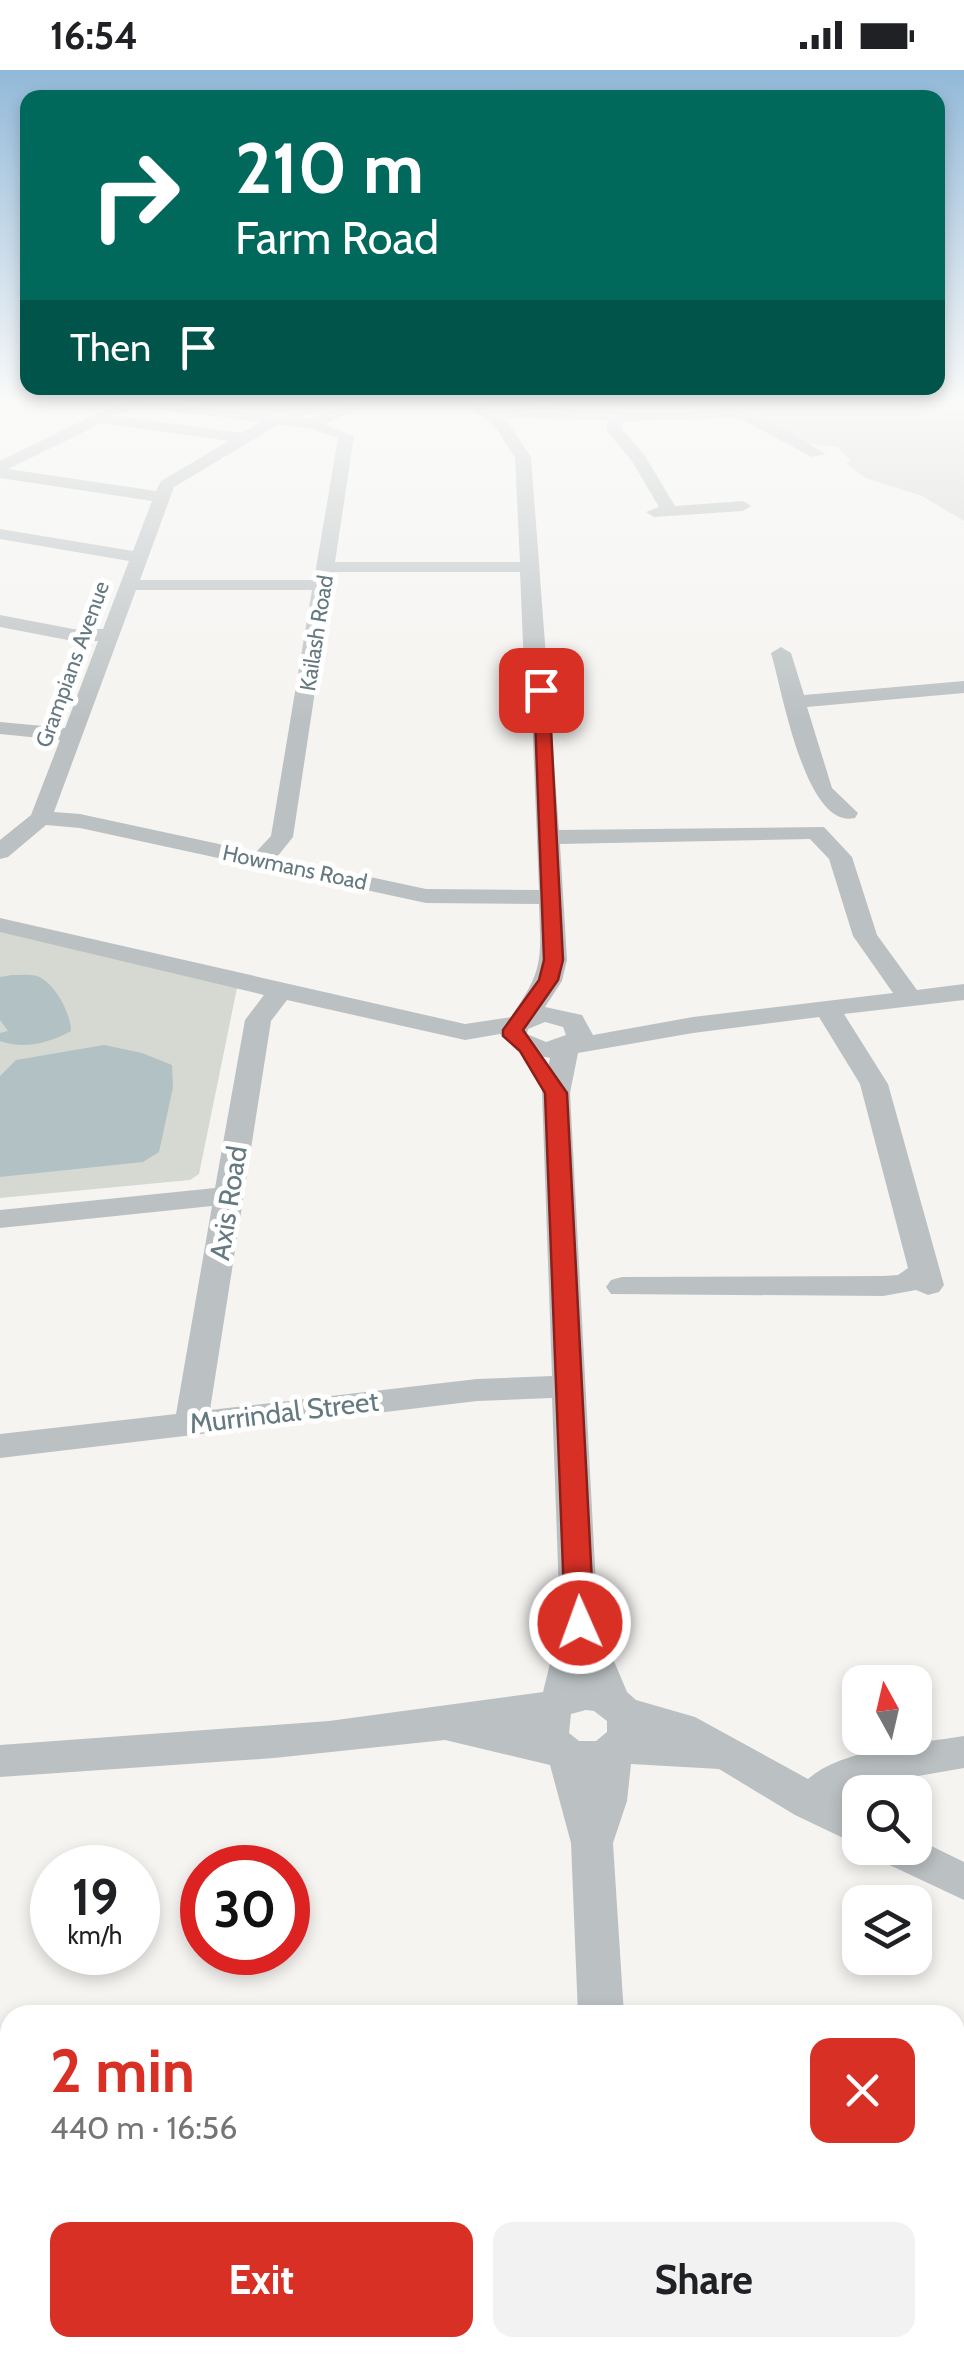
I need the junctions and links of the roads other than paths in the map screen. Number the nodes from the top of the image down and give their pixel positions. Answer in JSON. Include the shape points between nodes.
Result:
{"nodes":[{"id":1,"x":158,"y":506,"type":"edge"},
{"id":2,"x":336,"y":506,"type":"edge"},
{"id":3,"x":526,"y":506,"type":"edge"},
{"id":4,"x":667,"y":506,"type":"edge"},
{"id":5,"x":744,"y":506,"type":"dead end"},
{"id":6,"x":650,"y":512,"type":"dead end"},
{"id":7,"x":671,"y":512,"type":"junction"},
{"id":8,"x":0,"y":534,"type":"edge"},
{"id":9,"x":137,"y":557,"type":"junction"},
{"id":10,"x":529,"y":567,"type":"junction"},
{"id":11,"x":325,"y":576,"type":"junction"},
{"id":12,"x":128,"y":585,"type":"junction"},
{"id":13,"x":0,"y":622,"type":"edge"},
{"id":14,"x":110,"y":635,"type":"junction"},
{"id":15,"x":782,"y":653,"type":"dead end"},
{"id":16,"x":964,"y":687,"type":"edge"},
{"id":17,"x":796,"y":702,"type":"junction"},
{"id":18,"x":0,"y":728,"type":"edge"},
{"id":19,"x":72,"y":736,"type":"junction"},
{"id":20,"x":821,"y":789,"type":"junction"},
{"id":21,"x":41,"y":818,"type":"junction"},
{"id":22,"x":851,"y":822,"type":"junction"},
{"id":23,"x":811,"y":823,"type":"junction"},
{"id":24,"x":548,"y":837,"type":"junction"},
{"id":25,"x":0,"y":852,"type":"edge"},
{"id":26,"x":840,"y":858,"type":"junction"},
{"id":27,"x":261,"y":860,"type":"junction"},
{"id":28,"x":550,"y":897,"type":"junction"},
{"id":29,"x":0,"y":924,"type":"edge"},
{"id":30,"x":549,"y":980,"type":"junction"},
{"id":31,"x":281,"y":991,"type":"junction"},
{"id":32,"x":964,"y":992,"type":"edge"},
{"id":33,"x":910,"y":998,"type":"junction"},
{"id":34,"x":826,"y":1009,"type":"junction"},
{"id":35,"x":568,"y":1033,"type":"junction"},
{"id":36,"x":523,"y":1034,"type":"junction"},
{"id":37,"x":556,"y":1093,"type":"junction"},
{"id":38,"x":230,"y":1196,"type":"junction"},
{"id":39,"x":0,"y":1219,"type":"edge"},
{"id":40,"x":622,"y":1287,"type":"dead end"},
{"id":41,"x":568,"y":1386,"type":"junction"},
{"id":42,"x":190,"y":1423,"type":"junction"},
{"id":43,"x":0,"y":1446,"type":"edge"},
{"id":44,"x":580,"y":1623,"type":"junction"},
{"id":45,"x":557,"y":1703,"type":"junction"},
{"id":46,"x":443,"y":1725,"type":"junction"},
{"id":47,"x":616,"y":1729,"type":"junction"},
{"id":48,"x":964,"y":1752,"type":"edge"},
{"id":49,"x":564,"y":1753,"type":"junction"},
{"id":50,"x":0,"y":1761,"type":"edge"},
{"id":51,"x":810,"y":1803,"type":"junction"},
{"id":52,"x":842,"y":1820,"type":"edge"},
{"id":53,"x":592,"y":1843,"type":"junction"},
{"id":54,"x":930,"y":1865,"type":"edge"},
{"id":55,"x":964,"y":1882,"type":"edge"},
{"id":56,"x":600,"y":2005,"type":"edge"}],
"edges":[{"from":1,"to":9,"type":"street","name":"Grampians Avenue"},
{"from":2,"to":11,"type":"street","name":"Kailash Road"},
{"from":3,"to":10,"type":"street"},
{"from":4,"to":7,"type":"street"},
{"from":5,"to":7,"type":"street"},
{"from":6,"to":7,"type":"street"},
{"from":8,"to":9,"type":"street"},
{"from":9,"to":12,"type":"street","name":"Grampians Avenue"},
{"from":10,"to":11,"type":"street"},
{"from":10,"to":24,"type":"street"},
{"from":11,"to":12,"type":"street"},
{"from":11,"to":27,"type":"street","name":"Kailash Road","via":[[282,836]]},
{"from":12,"to":14,"type":"street","name":"Grampians Avenue"},
{"from":13,"to":14,"type":"street"},
{"from":14,"to":19,"type":"street","name":"Grampians Avenue"},
{"from":15,"to":17,"type":"street"},
{"from":16,"to":17,"type":"street"},
{"from":17,"to":20,"type":"street"},
{"from":18,"to":19,"type":"street"},
{"from":19,"to":21,"type":"street","name":"Grampians Avenue"},
{"from":20,"to":22,"type":"street"},
{"from":20,"to":23,"type":"street"},
{"from":21,"to":25,"type":"street","name":"Grampians Avenue"},
{"from":21,"to":27,"type":"street","name":"Howmans Road"},
{"from":22,"to":23,"type":"street","via":[[827,810]]},
{"from":22,"to":26,"type":"street"},
{"from":23,"to":24,"type":"street","via":[[679,837]]},
{"from":23,"to":26,"type":"street"},
{"from":24,"to":28,"type":"street"},
{"from":26,"to":33,"type":"street","via":[[865,936]]},
{"from":27,"to":28,"type":"street","name":"Howmans Road","via":[[426,896]]},
{"from":28,"to":30,"type":"street"},
{"from":29,"to":31,"type":"street"},
{"from":30,"to":35,"type":"street"},
{"from":30,"to":36,"type":"street"},
{"from":31,"to":36,"type":"street","via":[[448,1036]]},
{"from":31,"to":38,"type":"street","name":"Axis Road","via":[[258,1020]]},
{"from":32,"to":33,"type":"street"},
{"from":33,"to":34,"type":"street"},
{"from":34,"to":35,"type":"street"},
{"from":34,"to":40,"type":"street","via":[[874,1084],[927,1281]]},
{"from":35,"to":36,"type":"street","via":[[544,1014]]},
{"from":35,"to":37,"type":"street"},
{"from":36,"to":37,"type":"street"},
{"from":37,"to":41,"type":"street"},
{"from":38,"to":39,"type":"street"},
{"from":38,"to":42,"type":"street","name":"Axis Road"},
{"from":41,"to":42,"type":"street","name":"Murrindal Street","via":[[515,1386]]},
{"from":41,"to":44,"type":"street"},
{"from":42,"to":43,"type":"street","name":"Murrindal Street"},
{"from":44,"to":45,"type":"street"},
{"from":44,"to":47,"type":"street"},
{"from":45,"to":46,"type":"street"},
{"from":45,"to":47,"type":"street","via":[[580,1694]]},
{"from":45,"to":49,"type":"street","via":[[546,1718],[546,1733]]},
{"from":46,"to":49,"type":"street"},
{"from":46,"to":50,"type":"street"},
{"from":47,"to":49,"type":"street","via":[[590,1759]]},
{"from":47,"to":51,"type":"street","via":[[730,1758]]},
{"from":47,"to":53,"type":"street","via":[[606,1801]]},
{"from":48,"to":51,"type":"street","via":[[833,1781]]},
{"from":49,"to":53,"type":"street"},
{"from":51,"to":52,"type":"street"},
{"from":53,"to":56,"type":"street"},
{"from":54,"to":55,"type":"street"}]}
